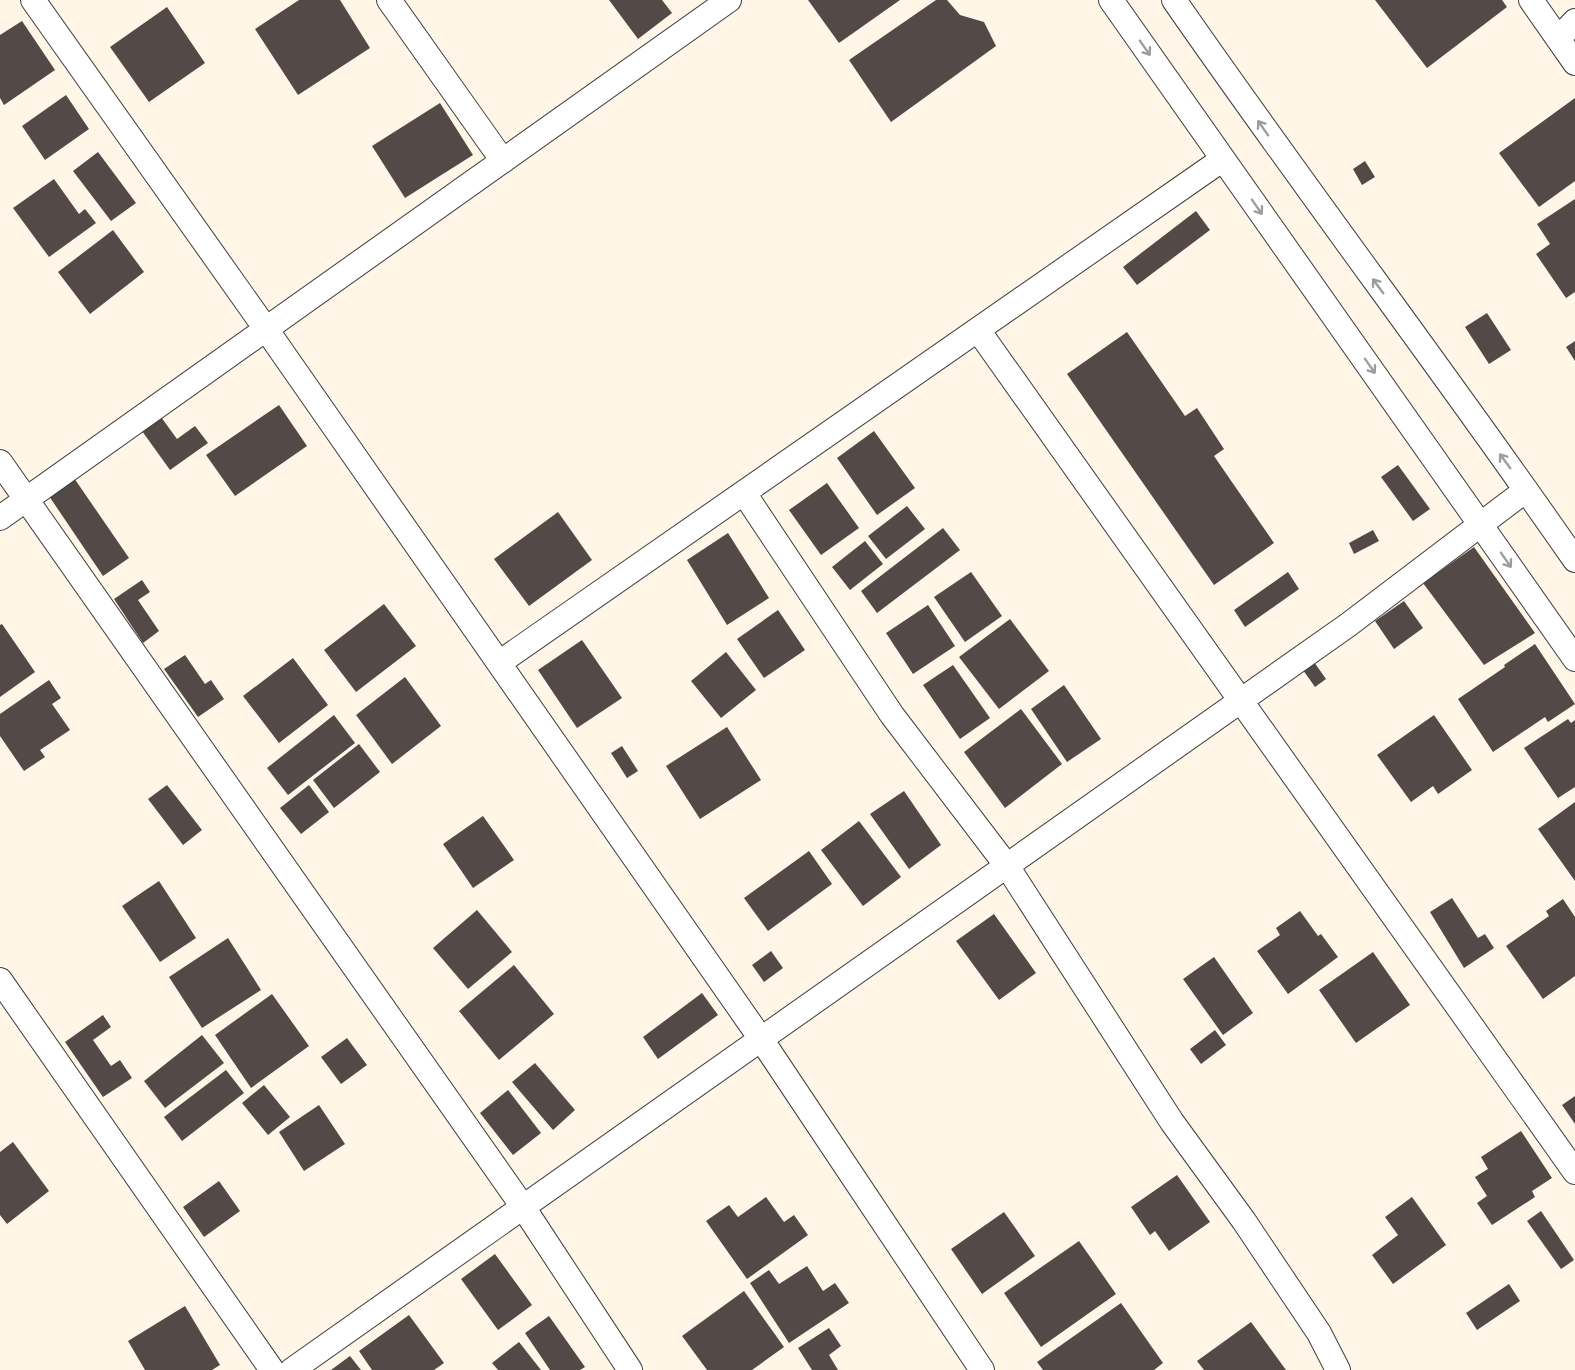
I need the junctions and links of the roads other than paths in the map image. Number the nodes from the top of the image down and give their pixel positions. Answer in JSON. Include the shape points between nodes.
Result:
{"nodes":[{"id":1,"x":33,"y":0,"type":"edge"},
{"id":2,"x":389,"y":0,"type":"edge"},
{"id":3,"x":729,"y":0,"type":"edge"},
{"id":4,"x":1111,"y":0,"type":"edge"},
{"id":5,"x":1173,"y":0,"type":"edge"},
{"id":6,"x":1531,"y":0,"type":"edge"},
{"id":7,"x":1575,"y":21,"type":"edge"},
{"id":8,"x":1558,"y":39,"type":"junction"},
{"id":9,"x":1575,"y":63,"type":"edge"},
{"id":10,"x":1223,"y":159,"type":"junction"},
{"id":11,"x":503,"y":161,"type":"junction"},
{"id":12,"x":266,"y":329,"type":"junction"},
{"id":13,"x":978,"y":330,"type":"junction"},
{"id":14,"x":0,"y":462,"type":"edge"},
{"id":15,"x":1526,"y":490,"type":"junction"},
{"id":16,"x":744,"y":493,"type":"junction"},
{"id":17,"x":26,"y":500,"type":"junction"},
{"id":18,"x":0,"y":518,"type":"edge"},
{"id":19,"x":1481,"y":525,"type":"junction"},
{"id":20,"x":1575,"y":560,"type":"edge"},
{"id":21,"x":1575,"y":659,"type":"edge"},
{"id":22,"x":499,"y":663,"type":"junction"},
{"id":23,"x":1241,"y":701,"type":"junction"},
{"id":24,"x":1007,"y":866,"type":"junction"},
{"id":25,"x":0,"y":980,"type":"edge"},
{"id":26,"x":761,"y":1039,"type":"junction"},
{"id":27,"x":1575,"y":1172,"type":"edge"},
{"id":28,"x":523,"y":1207,"type":"junction"},
{"id":29,"x":272,"y":1370,"type":"edge"},
{"id":30,"x":292,"y":1370,"type":"edge"},
{"id":31,"x":630,"y":1370,"type":"edge"},
{"id":32,"x":982,"y":1370,"type":"edge"},
{"id":33,"x":1338,"y":1370,"type":"edge"}],
"edges":[{"from":1,"to":12,"type":"street"},
{"from":2,"to":11,"type":"street"},
{"from":3,"to":11,"type":"street"},
{"from":4,"to":10,"type":"street","one_way":true},
{"from":15,"to":5,"type":"street","one_way":true},
{"from":6,"to":8,"type":"street"},
{"from":7,"to":8,"type":"street"},
{"from":8,"to":9,"type":"street"},
{"from":10,"to":13,"type":"street"},
{"from":10,"to":19,"type":"street","one_way":true},
{"from":11,"to":12,"type":"street"},
{"from":12,"to":17,"type":"street"},
{"from":12,"to":22,"type":"street"},
{"from":13,"to":16,"type":"street"},
{"from":13,"to":23,"type":"street"},
{"from":14,"to":17,"type":"street"},
{"from":15,"to":19,"type":"street"},
{"from":15,"to":20,"type":"street"},
{"from":16,"to":22,"type":"street"},
{"from":16,"to":24,"type":"street","via":[[892,715]]},
{"from":17,"to":18,"type":"street"},
{"from":17,"to":28,"type":"street"},
{"from":19,"to":21,"type":"street","one_way":true},
{"from":19,"to":23,"type":"street"},
{"from":22,"to":26,"type":"street"},
{"from":23,"to":24,"type":"street"},
{"from":23,"to":27,"type":"street"},
{"from":24,"to":26,"type":"street"},
{"from":24,"to":33,"type":"street","via":[[1172,1122],[1319,1333]]},
{"from":25,"to":29,"type":"street"},
{"from":26,"to":28,"type":"street"},
{"from":26,"to":32,"type":"street"},
{"from":28,"to":30,"type":"street"},
{"from":28,"to":31,"type":"street"}]}
